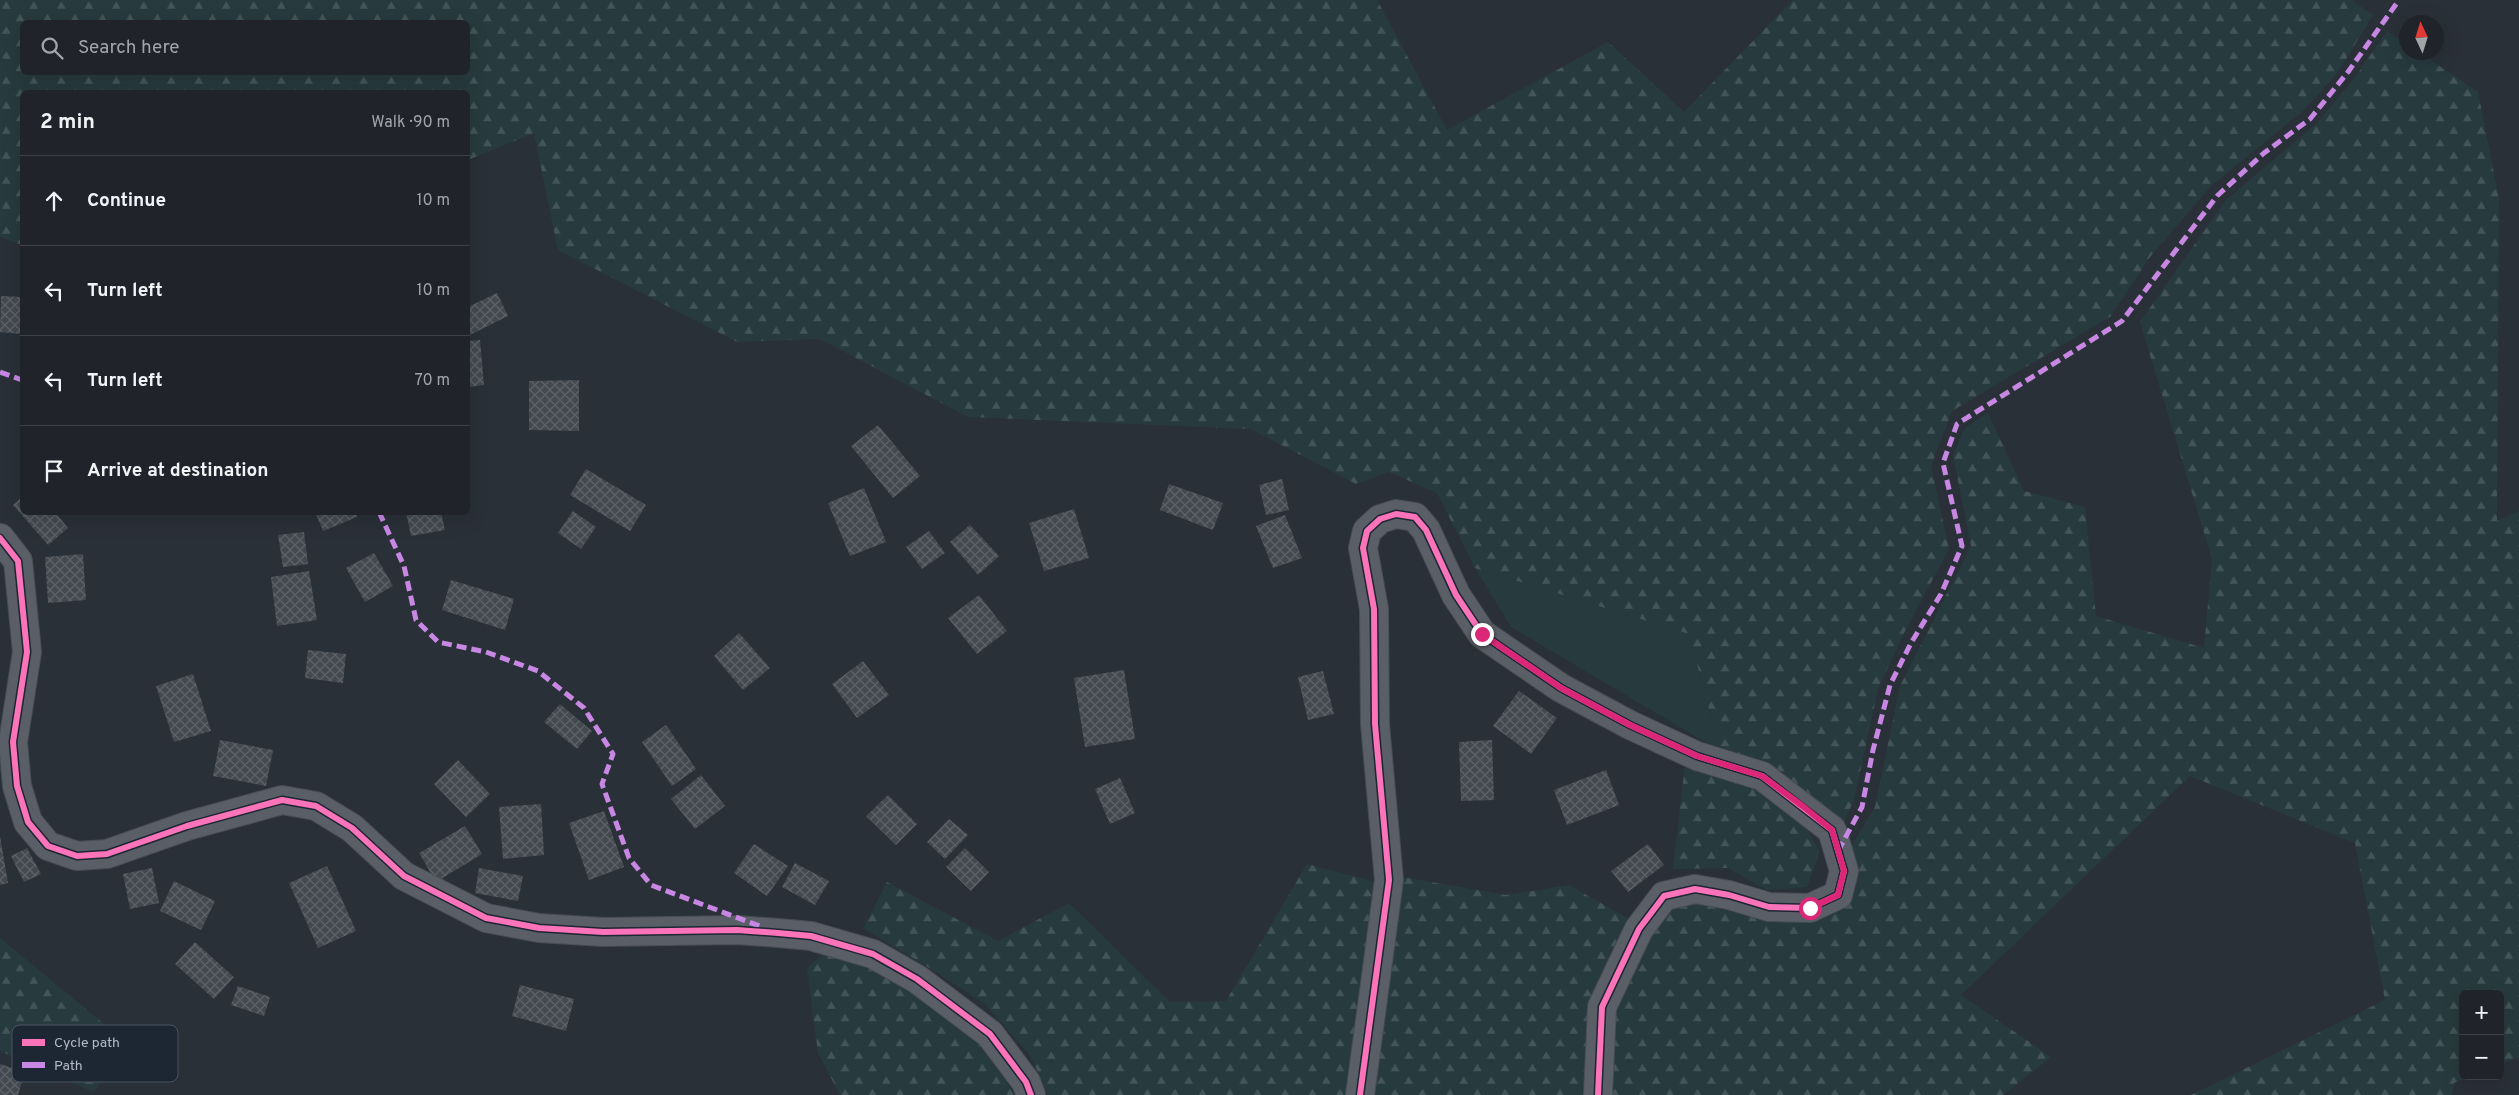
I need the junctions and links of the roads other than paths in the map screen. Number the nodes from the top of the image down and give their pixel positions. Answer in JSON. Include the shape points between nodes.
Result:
{"nodes":[{"id":1,"x":0,"y":538,"type":"edge"},
{"id":2,"x":1031,"y":1095,"type":"edge"},
{"id":3,"x":1360,"y":1095,"type":"edge"},
{"id":4,"x":1598,"y":1095,"type":"edge"}],
"edges":[{"from":1,"to":2,"type":"street","via":[[18,562],[27,652],[13,742],[17,786],[28,822],[48,846],[77,856],[107,854],[187,826],[282,800],[316,806],[352,828],[404,876],[486,918],[539,928],[603,932],[737,930],[811,936],[873,954],[918,979],[990,1034],[1026,1082]]},
{"from":3,"to":4,"type":"street","via":[[1389,880],[1374,724],[1374,609],[1363,548],[1367,531],[1380,518],[1396,514],[1415,517],[1426,530],[1456,595],[1482,634],[1561,688],[1630,725],[1697,756],[1762,776],[1832,830],[1844,871],[1838,895],[1810,908],[1769,907],[1729,894],[1695,889],[1664,896],[1639,929],[1602,1007]]}]}
